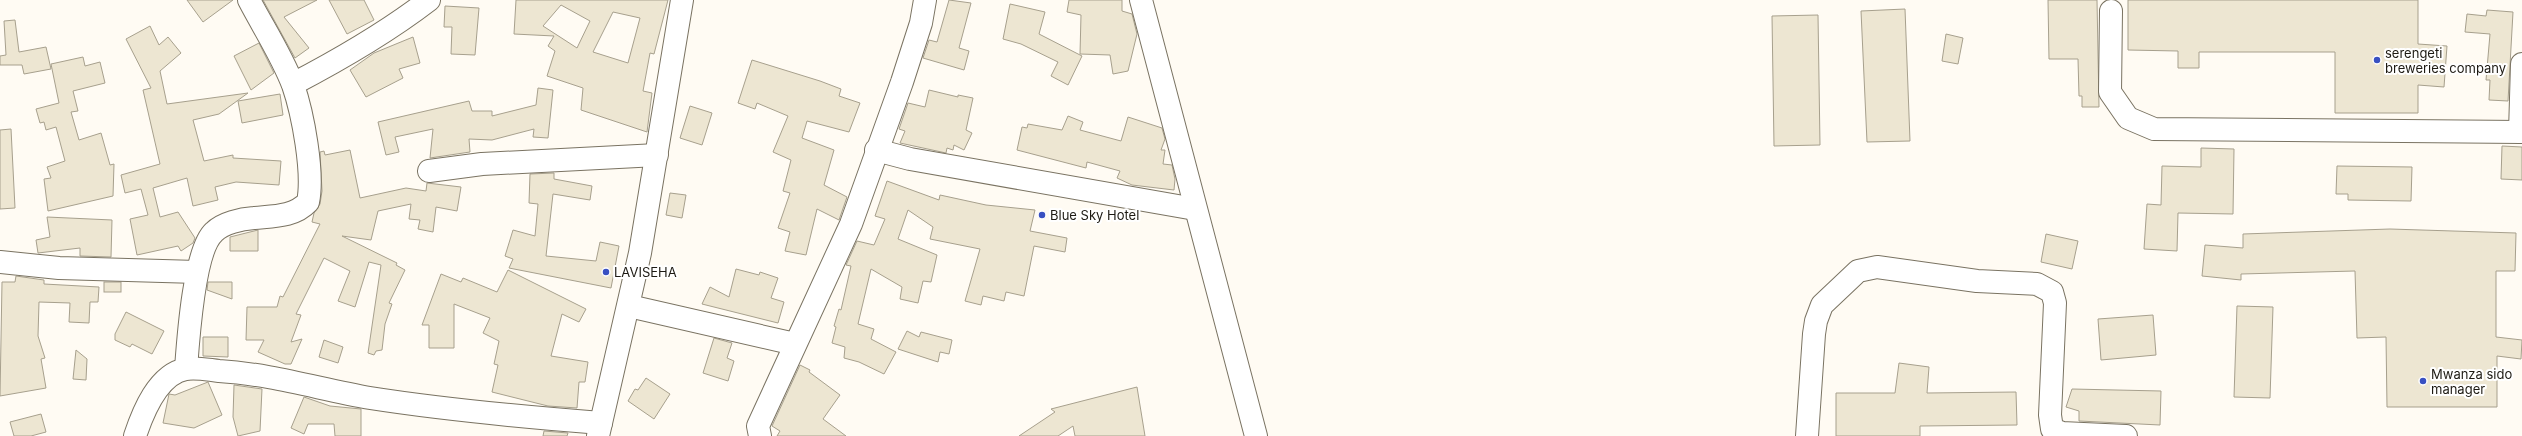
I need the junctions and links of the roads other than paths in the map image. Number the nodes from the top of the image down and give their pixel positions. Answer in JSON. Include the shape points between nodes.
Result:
{"nodes":[{"id":1,"x":249,"y":0,"type":"edge"},
{"id":2,"x":429,"y":0,"type":"edge"},
{"id":3,"x":682,"y":0,"type":"edge"},
{"id":4,"x":925,"y":0,"type":"edge"},
{"id":5,"x":1141,"y":0,"type":"edge"},
{"id":6,"x":2111,"y":11,"type":"dead end"},
{"id":7,"x":2522,"y":64,"type":"edge"},
{"id":8,"x":293,"y":84,"type":"junction"},
{"id":9,"x":2521,"y":132,"type":"edge"},
{"id":10,"x":876,"y":150,"type":"junction"},
{"id":11,"x":657,"y":155,"type":"junction"},
{"id":12,"x":429,"y":171,"type":"dead end"},
{"id":13,"x":1195,"y":209,"type":"junction"},
{"id":14,"x":0,"y":262,"type":"edge"},
{"id":15,"x":198,"y":272,"type":"junction"},
{"id":16,"x":629,"y":306,"type":"junction"},
{"id":17,"x":795,"y":344,"type":"junction"},
{"id":18,"x":186,"y":369,"type":"junction"},
{"id":19,"x":600,"y":429,"type":"edge"},
{"id":20,"x":135,"y":436,"type":"edge"},
{"id":21,"x":760,"y":436,"type":"edge"},
{"id":22,"x":1256,"y":436,"type":"edge"},
{"id":23,"x":1807,"y":436,"type":"edge"},
{"id":24,"x":2126,"y":436,"type":"edge"}],
"edges":[{"from":1,"to":8,"type":"street"},
{"from":2,"to":8,"type":"street","via":[[390,30]]},
{"from":3,"to":11,"type":"street"},
{"from":4,"to":10,"type":"street","via":[[921,23]]},
{"from":5,"to":13,"type":"street"},
{"from":6,"to":9,"type":"street","via":[[2110,92],[2128,118],[2154,129]]},
{"from":7,"to":9,"type":"street"},
{"from":8,"to":15,"type":"street","via":[[304,131],[310,177],[308,202],[291,214],[249,218],[221,226],[212,233]]},
{"from":10,"to":13,"type":"street","via":[[910,159]]},
{"from":10,"to":17,"type":"street","via":[[851,224]]},
{"from":11,"to":12,"type":"street","via":[[489,164]]},
{"from":11,"to":16,"type":"street"},
{"from":13,"to":22,"type":"street"},
{"from":14,"to":15,"type":"street","via":[[59,268]]},
{"from":15,"to":18,"type":"street"},
{"from":16,"to":17,"type":"street"},
{"from":16,"to":19,"type":"street"},
{"from":17,"to":21,"type":"street","via":[[758,426]]},
{"from":18,"to":19,"type":"street","via":[[270,377],[370,398]]},
{"from":18,"to":20,"type":"street","via":[[164,380]]},
{"from":23,"to":24,"type":"street","via":[[1814,334],[1820,310],[1837,289],[1858,271],[1877,267],[1977,281],[2037,284],[2052,292],[2055,303],[2050,415],[2052,429],[2062,433]]}]}
